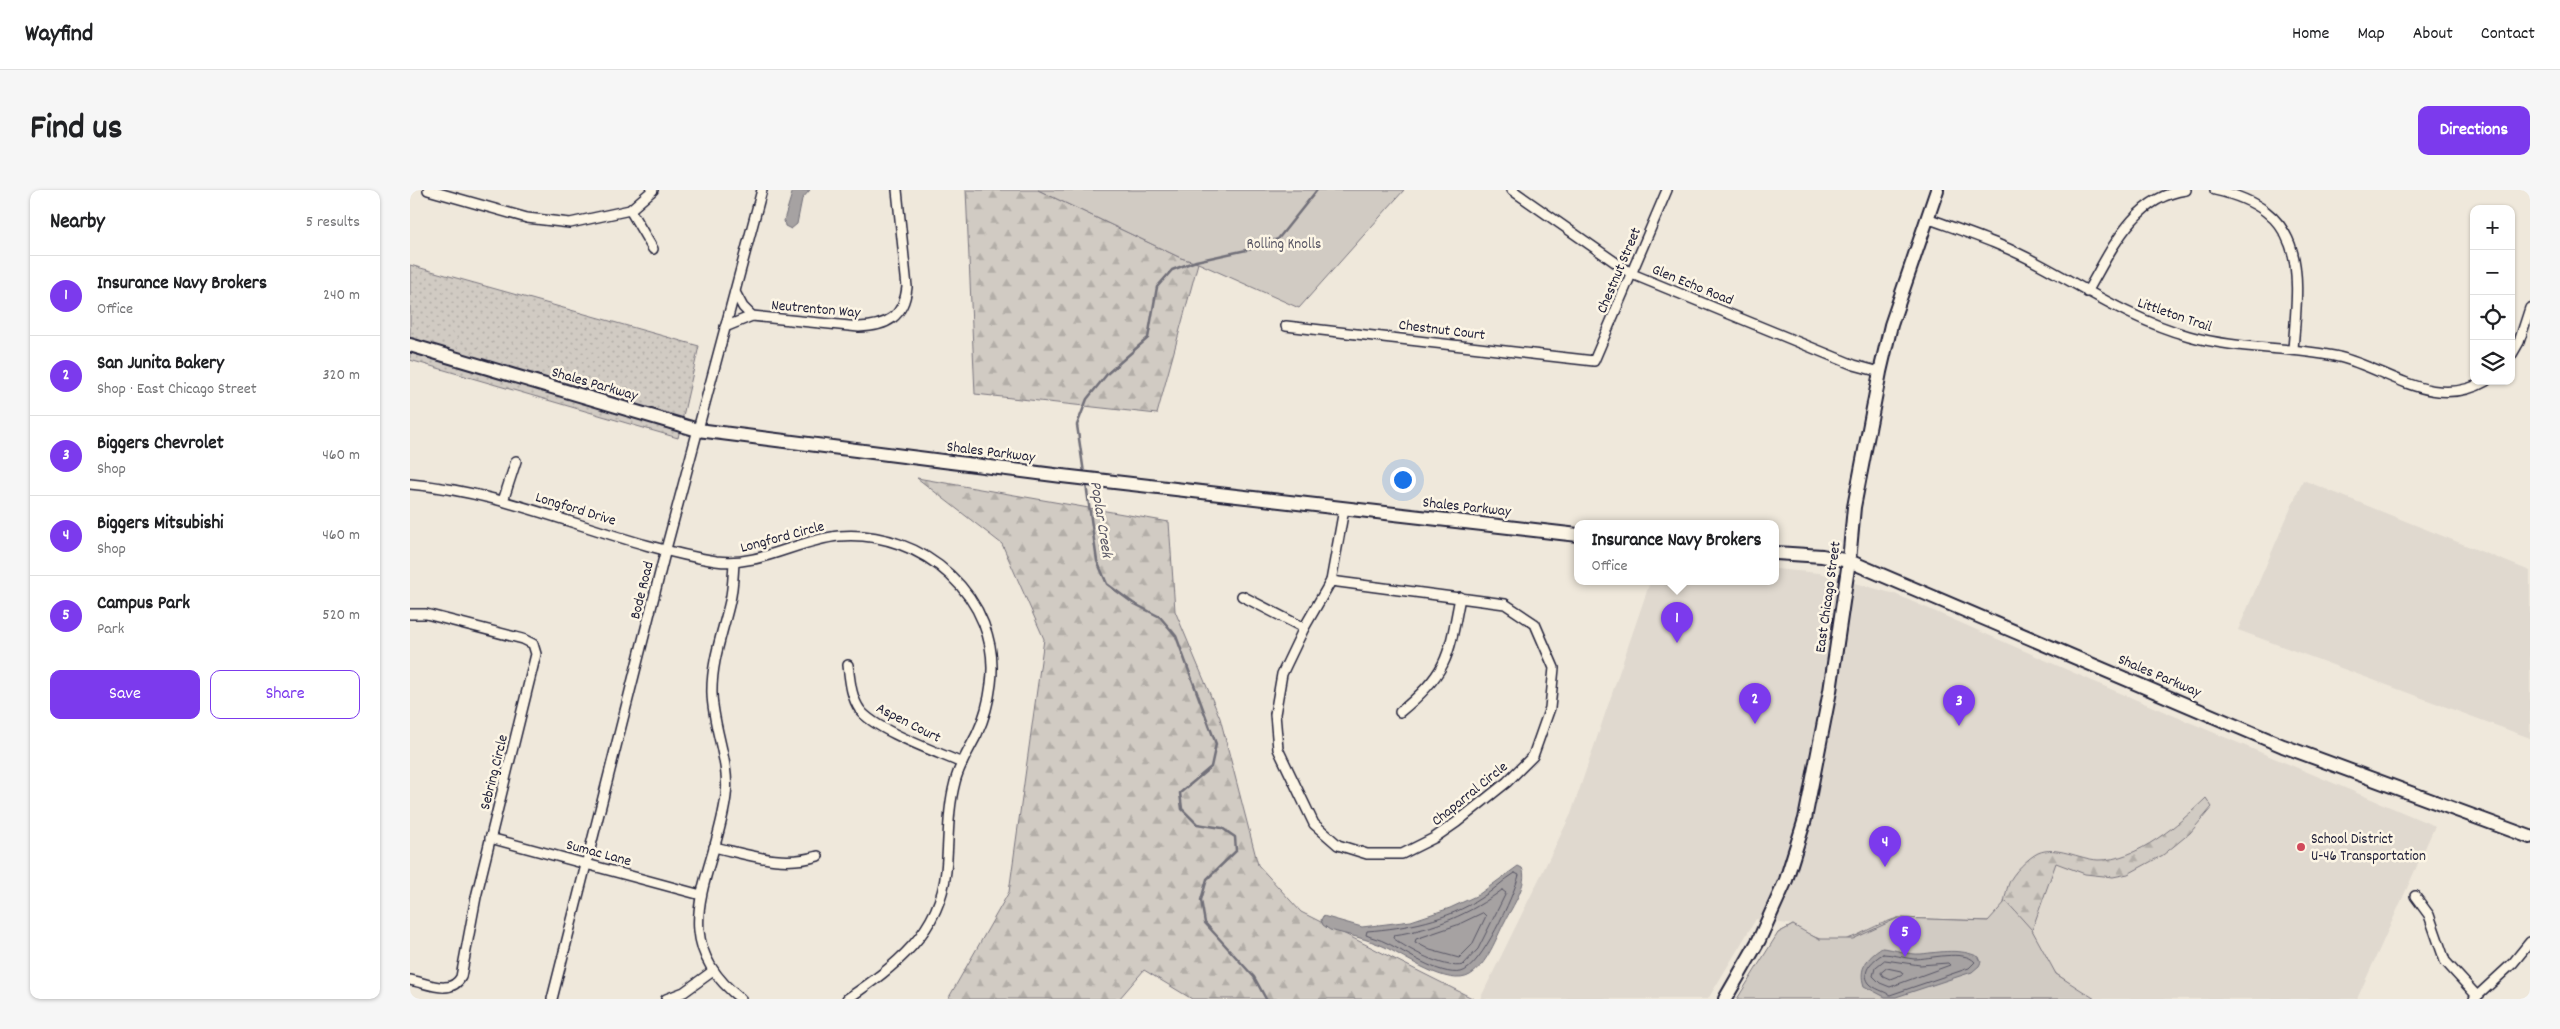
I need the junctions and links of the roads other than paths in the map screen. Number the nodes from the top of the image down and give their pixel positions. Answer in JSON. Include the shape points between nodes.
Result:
{"nodes":[{"id":1,"x":428,"y":190,"type":"edge"},
{"id":2,"x":654,"y":190,"type":"edge"},
{"id":3,"x":762,"y":190,"type":"edge"},
{"id":4,"x":897,"y":190,"type":"edge"},
{"id":5,"x":1512,"y":190,"type":"edge"},
{"id":6,"x":1666,"y":190,"type":"edge"},
{"id":7,"x":1937,"y":190,"type":"edge"},
{"id":8,"x":2186,"y":190,"type":"edge"},
{"id":9,"x":2215,"y":190,"type":"edge"},
{"id":10,"x":630,"y":210,"type":"junction"},
{"id":11,"x":1927,"y":218,"type":"junction"},
{"id":12,"x":653,"y":249,"type":"dead end"},
{"id":13,"x":1632,"y":274,"type":"junction"},
{"id":14,"x":735,"y":292,"type":"junction"},
{"id":15,"x":2087,"y":292,"type":"junction"},
{"id":16,"x":2530,"y":308,"type":"edge"},
{"id":17,"x":752,"y":316,"type":"junction"},
{"id":18,"x":1286,"y":326,"type":"dead end"},
{"id":19,"x":725,"y":327,"type":"junction"},
{"id":20,"x":410,"y":345,"type":"edge"},
{"id":21,"x":2293,"y":349,"type":"junction"},
{"id":22,"x":2515,"y":349,"type":"edge"},
{"id":23,"x":1594,"y":361,"type":"joint"},
{"id":24,"x":1880,"y":372,"type":"junction"},
{"id":25,"x":2480,"y":385,"type":"edge"},
{"id":26,"x":698,"y":430,"type":"junction"},
{"id":27,"x":516,"y":461,"type":"dead end"},
{"id":28,"x":410,"y":484,"type":"edge"},
{"id":29,"x":504,"y":501,"type":"junction"},
{"id":30,"x":1344,"y":509,"type":"junction"},
{"id":31,"x":1574,"y":535,"type":"edge"},
{"id":32,"x":666,"y":549,"type":"junction"},
{"id":33,"x":1779,"y":553,"type":"edge"},
{"id":34,"x":1849,"y":562,"type":"junction"},
{"id":35,"x":734,"y":563,"type":"junction"},
{"id":36,"x":1331,"y":581,"type":"junction"},
{"id":37,"x":1242,"y":596,"type":"dead end"},
{"id":38,"x":1460,"y":597,"type":"junction"},
{"id":39,"x":410,"y":614,"type":"edge"},
{"id":40,"x":1304,"y":628,"type":"junction"},
{"id":41,"x":848,"y":666,"type":"dead end"},
{"id":42,"x":1400,"y":712,"type":"dead end"},
{"id":43,"x":962,"y":763,"type":"junction"},
{"id":44,"x":2530,"y":837,"type":"edge"},
{"id":45,"x":490,"y":838,"type":"junction"},
{"id":46,"x":714,"y":847,"type":"junction"},
{"id":47,"x":818,"y":856,"type":"dead end"},
{"id":48,"x":586,"y":862,"type":"junction"},
{"id":49,"x":701,"y":895,"type":"junction"},
{"id":50,"x":2415,"y":896,"type":"dead end"},
{"id":51,"x":2530,"y":942,"type":"edge"},
{"id":52,"x":712,"y":971,"type":"junction"},
{"id":53,"x":410,"y":980,"type":"edge"},
{"id":54,"x":2476,"y":997,"type":"edge"},
{"id":55,"x":552,"y":999,"type":"edge"},
{"id":56,"x":666,"y":999,"type":"edge"},
{"id":57,"x":741,"y":999,"type":"edge"},
{"id":58,"x":847,"y":999,"type":"edge"},
{"id":59,"x":1725,"y":999,"type":"edge"}],
"edges":[{"from":1,"to":10,"type":"street","via":[[552,223],[570,223]]},
{"from":2,"to":10,"type":"street"},
{"from":3,"to":14,"type":"street","name":"Bode Road"},
{"from":4,"to":17,"type":"street","name":"Neutrenton Way","via":[[907,287],[906,298],[890,321],[859,327]]},
{"from":5,"to":13,"type":"street","name":"Glen Echo Road"},
{"from":6,"to":13,"type":"street","name":"Chestnut Street"},
{"from":7,"to":11,"type":"street","name":"East Chicago Street"},
{"from":8,"to":15,"type":"street","via":[[2155,200],[2140,211],[2120,237]]},
{"from":9,"to":21,"type":"street","via":[[2256,205],[2279,226],[2289,242],[2298,275]]},
{"from":10,"to":12,"type":"street"},
{"from":11,"to":15,"type":"street","name":"Littleton Trail","via":[[2004,246]]},
{"from":11,"to":24,"type":"street","name":"East Chicago Street","via":[[1891,325]]},
{"from":13,"to":23,"type":"street","name":"Chestnut Street"},
{"from":13,"to":24,"type":"street","name":"Glen Echo Road","via":[[1854,365]]},
{"from":14,"to":17,"type":"street","name":"Neutrenton Way"},
{"from":14,"to":19,"type":"street","name":"Bode Road"},
{"from":15,"to":21,"type":"street","name":"Littleton Trail","via":[[2135,316],[2188,336],[2227,344]]},
{"from":16,"to":22,"type":"street"},
{"from":17,"to":19,"type":"street","name":"Neutrenton Way"},
{"from":18,"to":23,"type":"street","name":"Chestnut Court"},
{"from":19,"to":26,"type":"street","name":"Bode Road"},
{"from":20,"to":26,"type":"street","name":"Shales Parkway"},
{"from":21,"to":25,"type":"street","name":"Littleton Trail","via":[[2345,359],[2423,390],[2460,391]]},
{"from":24,"to":34,"type":"street","name":"East Chicago Street","via":[[1854,507]]},
{"from":26,"to":30,"type":"street","name":"Shales Parkway"},
{"from":26,"to":32,"type":"street","name":"Bode Road"},
{"from":27,"to":29,"type":"street"},
{"from":28,"to":29,"type":"street","name":"Longford Drive"},
{"from":29,"to":32,"type":"street","name":"Longford Drive"},
{"from":30,"to":31,"type":"street","name":"Shales Parkway"},
{"from":30,"to":36,"type":"street","name":"Chaparral Circle"},
{"from":32,"to":35,"type":"street","name":"Longford Drive"},
{"from":32,"to":48,"type":"street","name":"Bode Road"},
{"from":33,"to":34,"type":"street","name":"Shales Parkway","via":[[1822,556]]},
{"from":34,"to":44,"type":"street","name":"Shales Parkway","via":[[2283,746]]},
{"from":34,"to":59,"type":"street","name":"East Chicago Street","via":[[1830,691],[1805,818],[1786,880],[1759,940]]},
{"from":35,"to":43,"type":"street","name":"Longford Circle","via":[[824,538],[858,536],[909,546],[947,571],[976,608],[990,645],[992,666],[987,706]]},
{"from":35,"to":46,"type":"street","name":"Longford Circle","via":[[733,588],[718,648],[712,693],[726,782],[726,796]]},
{"from":36,"to":38,"type":"street","name":"Chaparral Circle"},
{"from":36,"to":40,"type":"street","name":"Chaparral Circle"},
{"from":37,"to":40,"type":"street"},
{"from":38,"to":40,"type":"street","name":"Chaparral Circle","via":[[1504,604],[1535,624],[1554,668],[1550,708],[1533,756],[1507,782],[1434,838],[1402,854],[1367,854],[1338,845],[1314,824],[1278,749],[1275,714],[1282,674]]},
{"from":38,"to":42,"type":"street","via":[[1451,645],[1442,670],[1425,692]]},
{"from":39,"to":45,"type":"street","name":"Sebring Circle","via":[[426,614],[523,639],[536,648],[530,687]]},
{"from":41,"to":43,"type":"street","name":"Aspen Court","via":[[855,701],[868,718]]},
{"from":43,"to":58,"type":"street","name":"Longford Circle","via":[[950,802],[946,874],[937,910],[904,956]]},
{"from":45,"to":48,"type":"street","name":"Sumac Lane"},
{"from":45,"to":53,"type":"street","name":"Sebring Circle","via":[[458,983],[447,988]]},
{"from":46,"to":47,"type":"street","via":[[775,862]]},
{"from":46,"to":49,"type":"street","name":"Longford Circle"},
{"from":48,"to":49,"type":"street","name":"Sumac Lane"},
{"from":48,"to":55,"type":"street","name":"Bode Road"},
{"from":49,"to":52,"type":"street","name":"Longford Circle","via":[[700,939]]},
{"from":50,"to":54,"type":"street","via":[[2429,916],[2445,961]]},
{"from":51,"to":54,"type":"street","via":[[2513,963]]},
{"from":52,"to":56,"type":"street","via":[[684,992]]},
{"from":52,"to":57,"type":"street","name":"Longford Circle"}]}
